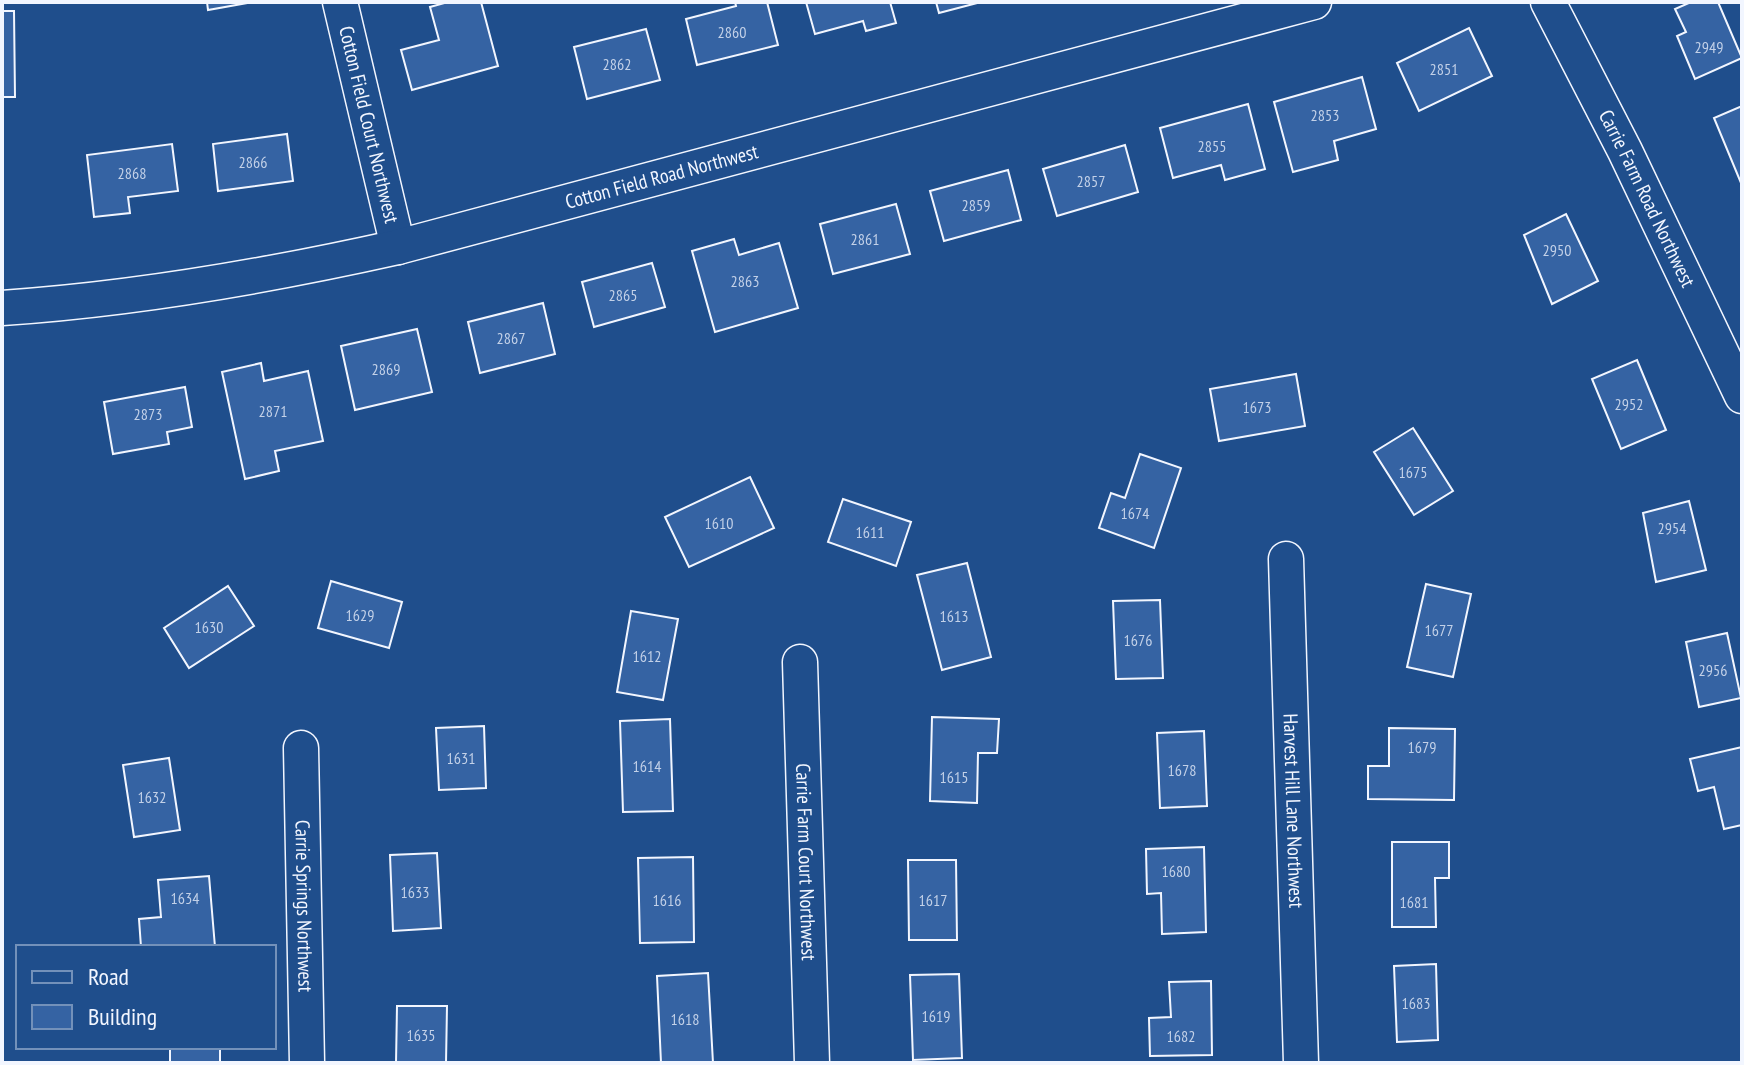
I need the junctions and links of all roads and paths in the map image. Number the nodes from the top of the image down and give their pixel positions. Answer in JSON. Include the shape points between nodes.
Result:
{"nodes":[{"id":1,"x":340,"y":2,"type":"edge"},
{"id":2,"x":1314,"y":2,"type":"edge"},
{"id":3,"x":1548,"y":2,"type":"edge"},
{"id":4,"x":398,"y":247,"type":"junction"},
{"id":5,"x":2,"y":308,"type":"edge"},
{"id":6,"x":1742,"y":396,"type":"edge"},
{"id":7,"x":1286,"y":559,"type":"dead end"},
{"id":8,"x":800,"y":662,"type":"dead end"},
{"id":9,"x":301,"y":748,"type":"dead end"},
{"id":10,"x":307,"y":1063,"type":"edge"},
{"id":11,"x":812,"y":1063,"type":"edge"},
{"id":12,"x":1301,"y":1063,"type":"edge"}],
"edges":[{"from":1,"to":4,"type":"street","name":"Cotton Field Court Northwest"},
{"from":2,"to":4,"type":"street","name":"Cotton Field Road Northwest"},
{"from":3,"to":6,"type":"street","name":"Carrie Farm Road Northwest"},
{"from":4,"to":5,"type":"street","name":"Cotton Field Road Northwest","via":[[152,292]]},
{"from":7,"to":12,"type":"street","name":"Harvest Hill Lane Northwest"},
{"from":8,"to":11,"type":"street","name":"Carrie Farm Court Northwest"},
{"from":9,"to":10,"type":"street","name":"Carrie Springs Northwest"}]}
